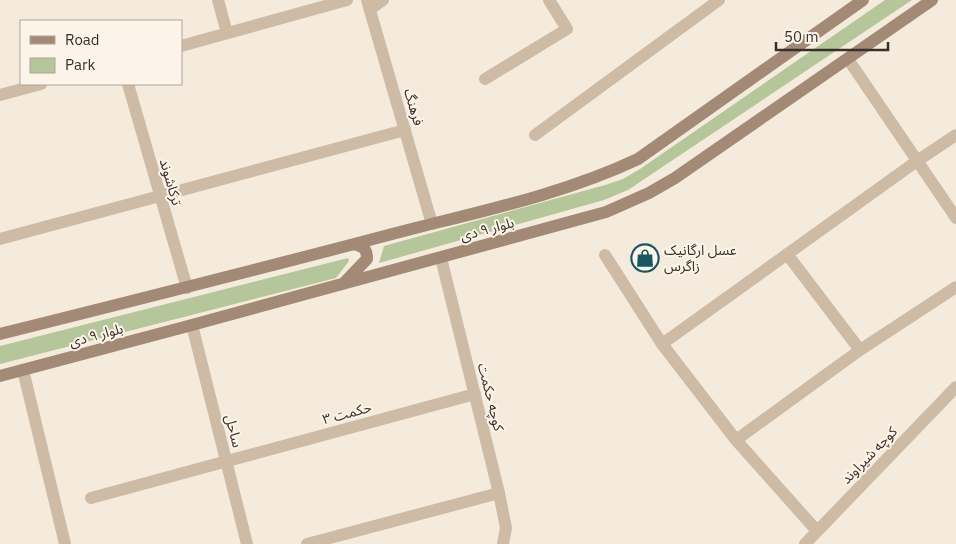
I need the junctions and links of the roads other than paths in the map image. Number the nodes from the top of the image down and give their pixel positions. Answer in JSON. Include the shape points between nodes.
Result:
{"nodes":[{"id":1,"x":218,"y":0,"type":"edge"},
{"id":2,"x":347,"y":0,"type":"edge"},
{"id":3,"x":383,"y":0,"type":"edge"},
{"id":4,"x":549,"y":0,"type":"edge"},
{"id":5,"x":719,"y":0,"type":"edge"},
{"id":6,"x":863,"y":0,"type":"edge"},
{"id":7,"x":932,"y":0,"type":"edge"},
{"id":8,"x":368,"y":5,"type":"edge"},
{"id":9,"x":227,"y":33,"type":"junction"},
{"id":10,"x":182,"y":46,"type":"edge"},
{"id":11,"x":848,"y":58,"type":"junction"},
{"id":12,"x":485,"y":78,"type":"dead end"},
{"id":13,"x":37,"y":85,"type":"edge"},
{"id":14,"x":128,"y":85,"type":"edge"},
{"id":15,"x":0,"y":94,"type":"edge"},
{"id":16,"x":405,"y":130,"type":"junction"},
{"id":17,"x":535,"y":135,"type":"dead end"},
{"id":18,"x":956,"y":136,"type":"edge"},
{"id":19,"x":917,"y":161,"type":"junction"},
{"id":20,"x":159,"y":196,"type":"junction"},
{"id":21,"x":956,"y":218,"type":"edge"},
{"id":22,"x":432,"y":224,"type":"junction"},
{"id":23,"x":0,"y":239,"type":"edge"},
{"id":24,"x":354,"y":244,"type":"junction"},
{"id":25,"x":787,"y":254,"type":"junction"},
{"id":26,"x":605,"y":255,"type":"dead end"},
{"id":27,"x":441,"y":258,"type":"junction"},
{"id":28,"x":343,"y":284,"type":"junction"},
{"id":29,"x":956,"y":287,"type":"edge"},
{"id":30,"x":187,"y":288,"type":"junction"},
{"id":31,"x":192,"y":326,"type":"junction"},
{"id":32,"x":0,"y":334,"type":"edge"},
{"id":33,"x":662,"y":344,"type":"junction"},
{"id":34,"x":860,"y":350,"type":"junction"},
{"id":35,"x":23,"y":370,"type":"junction"},
{"id":36,"x":0,"y":376,"type":"edge"},
{"id":37,"x":956,"y":387,"type":"edge"},
{"id":38,"x":476,"y":394,"type":"junction"},
{"id":39,"x":736,"y":440,"type":"junction"},
{"id":40,"x":226,"y":460,"type":"junction"},
{"id":41,"x":499,"y":493,"type":"junction"},
{"id":42,"x":91,"y":498,"type":"dead end"},
{"id":43,"x":817,"y":531,"type":"junction"},
{"id":44,"x":65,"y":544,"type":"edge"},
{"id":45,"x":247,"y":544,"type":"edge"},
{"id":46,"x":307,"y":544,"type":"edge"},
{"id":47,"x":503,"y":544,"type":"edge"},
{"id":48,"x":805,"y":544,"type":"edge"}],
"edges":[{"from":1,"to":9,"type":"street"},
{"from":2,"to":9,"type":"street"},
{"from":3,"to":8,"type":"street"},
{"from":4,"to":12,"type":"street","via":[[568,29]]},
{"from":5,"to":17,"type":"street"},
{"from":6,"to":22,"type":"main road","name":"بلوار ۹ دی","via":[[638,159],[540,195]]},
{"from":7,"to":11,"type":"main road","name":"بلوار ۹ دی"},
{"from":8,"to":16,"type":"street","name":"فرهنگ"},
{"from":9,"to":10,"type":"street"},
{"from":11,"to":19,"type":"street"},
{"from":11,"to":27,"type":"main road","name":"بلوار ۹ دی","via":[[649,193],[606,212]]},
{"from":13,"to":15,"type":"street"},
{"from":14,"to":20,"type":"street","name":"ترکاشوند"},
{"from":16,"to":20,"type":"street"},
{"from":16,"to":22,"type":"street","name":"فرهنگ"},
{"from":18,"to":19,"type":"street"},
{"from":19,"to":21,"type":"street"},
{"from":19,"to":25,"type":"street"},
{"from":20,"to":23,"type":"street"},
{"from":20,"to":30,"type":"street","name":"ترکاشوند"},
{"from":22,"to":24,"type":"main road","name":"بلوار ۹ دی"},
{"from":24,"to":28,"type":"main road","via":[[363,246],[367,259]]},
{"from":24,"to":30,"type":"main road","name":"بلوار ۹ دی"},
{"from":25,"to":33,"type":"street"},
{"from":25,"to":34,"type":"street"},
{"from":26,"to":33,"type":"street"},
{"from":27,"to":28,"type":"main road","name":"بلوار ۹ دی"},
{"from":27,"to":38,"type":"street","name":"کوچه حکمت"},
{"from":28,"to":31,"type":"main road","name":"بلوار ۹ دی"},
{"from":29,"to":34,"type":"street"},
{"from":30,"to":32,"type":"main road","name":"بلوار ۹ دی"},
{"from":31,"to":35,"type":"main road","name":"بلوار ۹ دی"},
{"from":31,"to":40,"type":"street","name":"ساحل"},
{"from":33,"to":39,"type":"street"},
{"from":34,"to":39,"type":"street"},
{"from":35,"to":36,"type":"main road","name":"بلوار ۹ دی"},
{"from":35,"to":44,"type":"street"},
{"from":37,"to":43,"type":"street","name":"کوچه شیراوند"},
{"from":38,"to":40,"type":"street","name":"حکمت ۳"},
{"from":38,"to":41,"type":"street","name":"کوچه حکمت"},
{"from":39,"to":43,"type":"street"},
{"from":40,"to":42,"type":"street","name":"حکمت ۳"},
{"from":40,"to":45,"type":"street","name":"ساحل"},
{"from":41,"to":46,"type":"street"},
{"from":41,"to":47,"type":"street","name":"کوچه حکمت","via":[[506,528]]},
{"from":43,"to":48,"type":"street","name":"کوچه شیراوند"}]}
